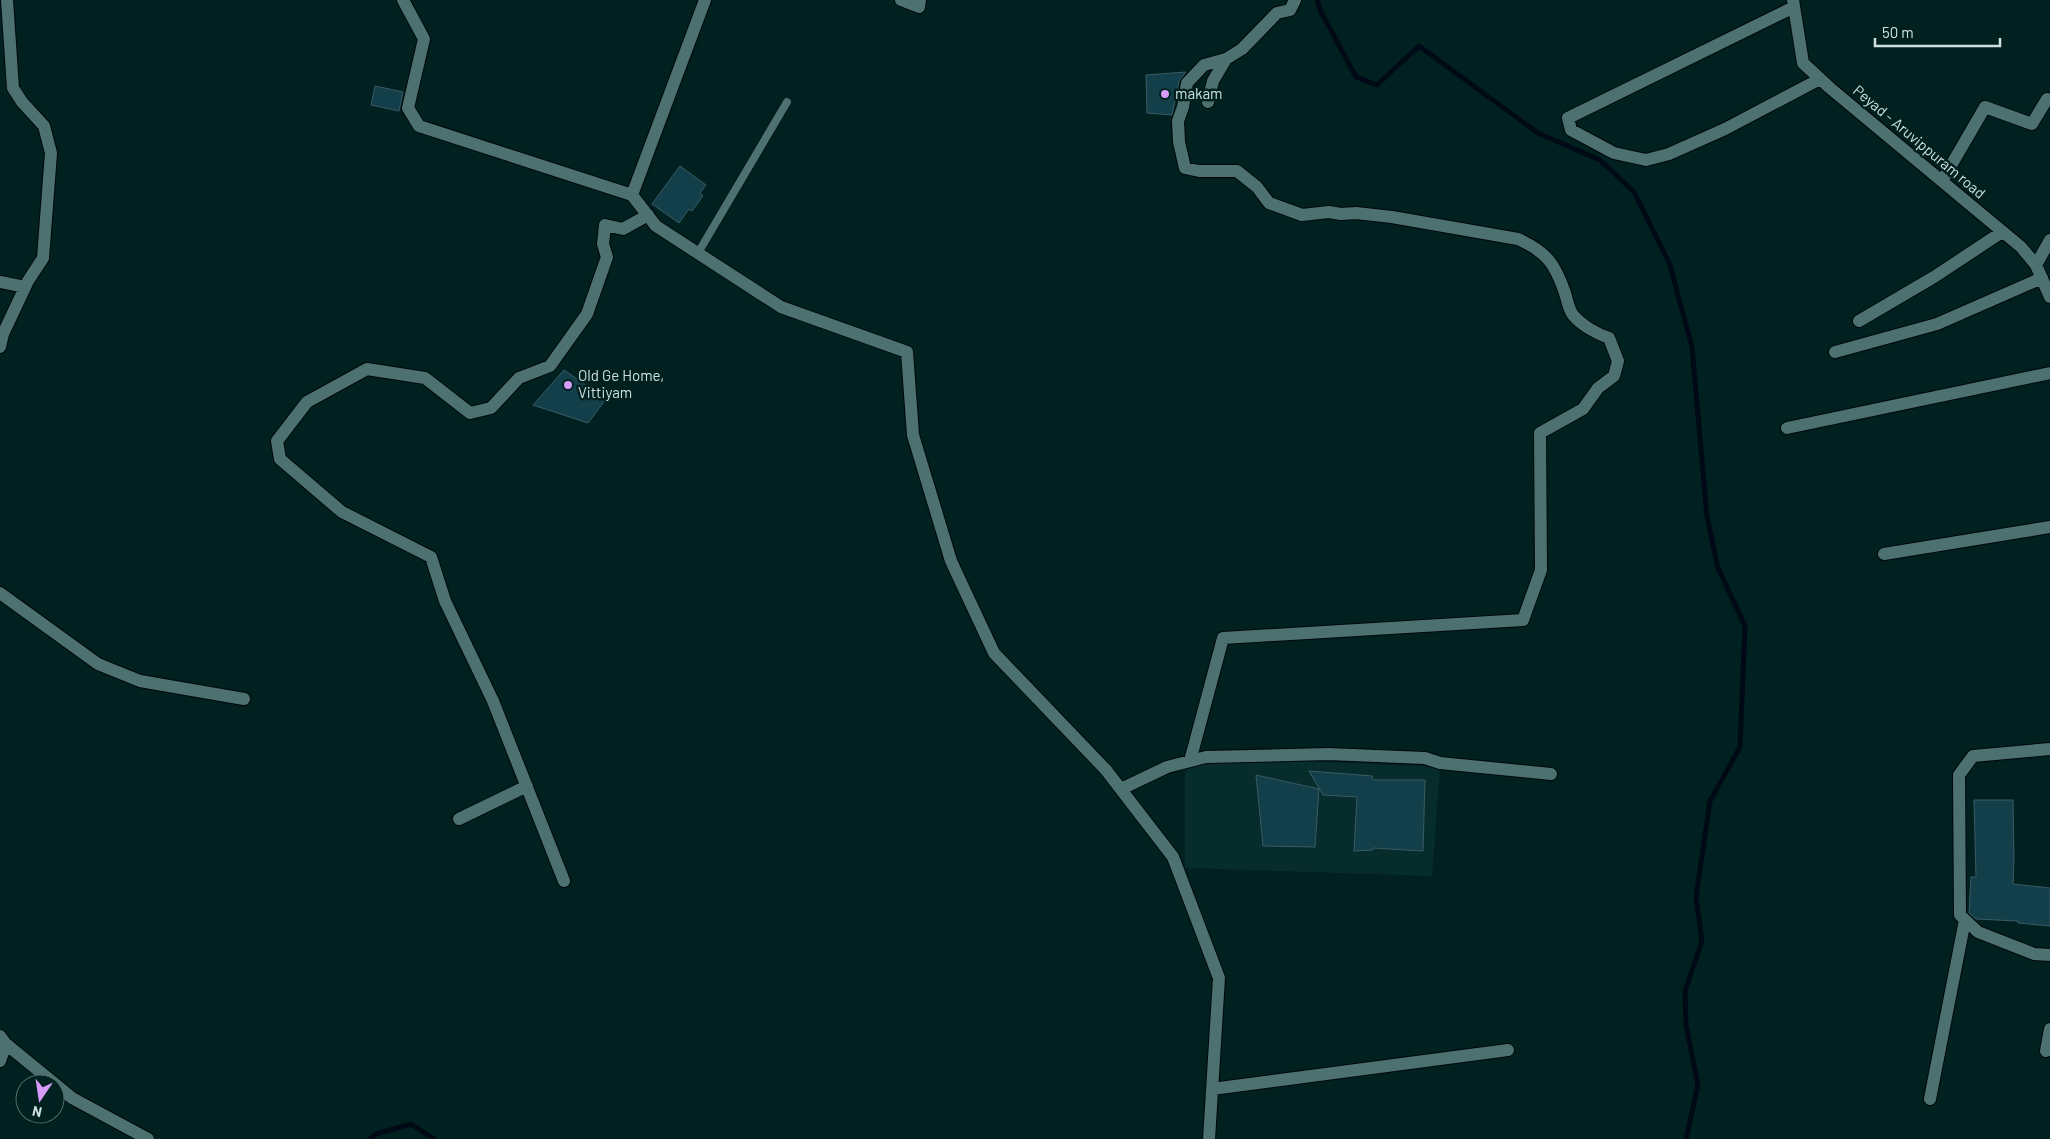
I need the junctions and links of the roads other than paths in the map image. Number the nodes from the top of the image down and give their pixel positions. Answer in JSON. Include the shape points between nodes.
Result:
{"nodes":[{"id":1,"x":7,"y":0,"type":"edge"},
{"id":2,"x":403,"y":0,"type":"edge"},
{"id":3,"x":705,"y":0,"type":"edge"},
{"id":4,"x":901,"y":0,"type":"edge"},
{"id":5,"x":920,"y":0,"type":"edge"},
{"id":6,"x":1295,"y":0,"type":"edge"},
{"id":7,"x":1793,"y":4,"type":"edge"},
{"id":8,"x":1226,"y":59,"type":"junction"},
{"id":9,"x":1820,"y":79,"type":"junction"},
{"id":10,"x":2050,"y":100,"type":"edge"},
{"id":11,"x":787,"y":102,"type":"dead end"},
{"id":12,"x":1208,"y":102,"type":"dead end"},
{"id":13,"x":1942,"y":181,"type":"junction"},
{"id":14,"x":632,"y":195,"type":"junction"},
{"id":15,"x":648,"y":215,"type":"junction"},
{"id":16,"x":2002,"y":232,"type":"junction"},
{"id":17,"x":2050,"y":240,"type":"edge"},
{"id":18,"x":698,"y":253,"type":"junction"},
{"id":19,"x":2036,"y":265,"type":"junction"},
{"id":20,"x":2042,"y":278,"type":"junction"},
{"id":21,"x":0,"y":282,"type":"edge"},
{"id":22,"x":25,"y":287,"type":"junction"},
{"id":23,"x":2050,"y":296,"type":"edge"},
{"id":24,"x":1858,"y":321,"type":"dead end"},
{"id":25,"x":0,"y":347,"type":"edge"},
{"id":26,"x":1834,"y":352,"type":"dead end"},
{"id":27,"x":2050,"y":373,"type":"edge"},
{"id":28,"x":1787,"y":428,"type":"dead end"},
{"id":29,"x":2050,"y":527,"type":"edge"},
{"id":30,"x":1884,"y":554,"type":"dead end"},
{"id":31,"x":0,"y":593,"type":"edge"},
{"id":32,"x":244,"y":698,"type":"dead end"},
{"id":33,"x":2050,"y":749,"type":"edge"},
{"id":34,"x":1190,"y":761,"type":"junction"},
{"id":35,"x":1551,"y":774,"type":"dead end"},
{"id":36,"x":527,"y":786,"type":"junction"},
{"id":37,"x":1121,"y":789,"type":"junction"},
{"id":38,"x":459,"y":819,"type":"dead end"},
{"id":39,"x":564,"y":880,"type":"dead end"},
{"id":40,"x":1965,"y":920,"type":"junction"},
{"id":41,"x":2050,"y":955,"type":"edge"},
{"id":42,"x":2050,"y":1029,"type":"edge"},
{"id":43,"x":3,"y":1040,"type":"edge"},
{"id":44,"x":1508,"y":1050,"type":"dead end"},
{"id":45,"x":2046,"y":1051,"type":"dead end"},
{"id":46,"x":0,"y":1061,"type":"edge"},
{"id":47,"x":1212,"y":1089,"type":"junction"},
{"id":48,"x":1930,"y":1099,"type":"dead end"},
{"id":49,"x":148,"y":1139,"type":"edge"},
{"id":50,"x":1209,"y":1139,"type":"edge"}],
"edges":[{"from":1,"to":22,"type":"street","via":[[13,88],[44,126],[51,153],[43,258]]},
{"from":2,"to":14,"type":"street","via":[[424,39],[408,108],[419,126]]},
{"from":3,"to":14,"type":"street"},
{"from":4,"to":5,"type":"street","via":[[919,7]]},
{"from":6,"to":8,"type":"street","via":[[1290,10],[1277,13],[1253,40]]},
{"from":7,"to":9,"type":"street","name":"Peyad - Aruvippuram road","via":[[1803,63]]},
{"from":7,"to":9,"type":"street","via":[[1568,118],[1571,130],[1614,153],[1646,160],[1670,154],[1725,129]]},
{"from":8,"to":12,"type":"street","via":[[1213,81]]},
{"from":8,"to":34,"type":"street","via":[[1204,66],[1187,83],[1178,121],[1185,168],[1237,171],[1270,202],[1302,215],[1330,212],[1392,216],[1518,239],[1538,248],[1550,262],[1558,274],[1572,315],[1609,338],[1618,361],[1614,376],[1598,388],[1583,409],[1540,433],[1541,570],[1523,620],[1223,638]]},
{"from":9,"to":13,"type":"street","name":"Peyad - Aruvippuram road"},
{"from":10,"to":13,"type":"street","via":[[2047,99],[2032,124],[1985,107]]},
{"from":11,"to":18,"type":"lane"},
{"from":13,"to":16,"type":"street","name":"Peyad - Aruvippuram road"},
{"from":14,"to":15,"type":"street"},
{"from":15,"to":18,"type":"street","via":[[656,226]]},
{"from":15,"to":36,"type":"street","via":[[623,229],[605,225],[603,244],[607,257],[587,314],[550,366],[519,378],[490,408],[470,413],[425,378],[367,369],[307,402],[276,441],[280,459],[342,512],[431,557],[445,601],[493,701]]},
{"from":16,"to":19,"type":"street","name":"Peyad - Aruvippuram road"},
{"from":16,"to":24,"type":"street","via":[[1934,278]]},
{"from":17,"to":19,"type":"street"},
{"from":18,"to":37,"type":"street","via":[[781,307],[907,352],[913,435],[951,561],[994,653]]},
{"from":19,"to":20,"type":"street","name":"Peyad - Aruvippuram road"},
{"from":20,"to":23,"type":"street","name":"Peyad - Aruvippuram road"},
{"from":20,"to":26,"type":"street","via":[[1937,324]]},
{"from":21,"to":22,"type":"street"},
{"from":22,"to":25,"type":"street"},
{"from":27,"to":28,"type":"street"},
{"from":29,"to":30,"type":"street"},
{"from":31,"to":32,"type":"street","via":[[98,664],[140,681]]},
{"from":33,"to":40,"type":"street","via":[[1972,756],[1959,775],[1960,915]]},
{"from":34,"to":35,"type":"street","via":[[1206,757],[1328,754],[1425,758],[1440,763]]},
{"from":34,"to":37,"type":"street","via":[[1167,767]]},
{"from":36,"to":38,"type":"street"},
{"from":36,"to":39,"type":"street"},
{"from":37,"to":47,"type":"street","via":[[1174,857],[1219,978]]},
{"from":40,"to":41,"type":"street","via":[[1978,932],[2034,954]]},
{"from":40,"to":48,"type":"street"},
{"from":42,"to":45,"type":"street"},
{"from":43,"to":46,"type":"street"},
{"from":43,"to":49,"type":"street","via":[[72,1098]]},
{"from":44,"to":47,"type":"street"},
{"from":47,"to":50,"type":"street"}]}
